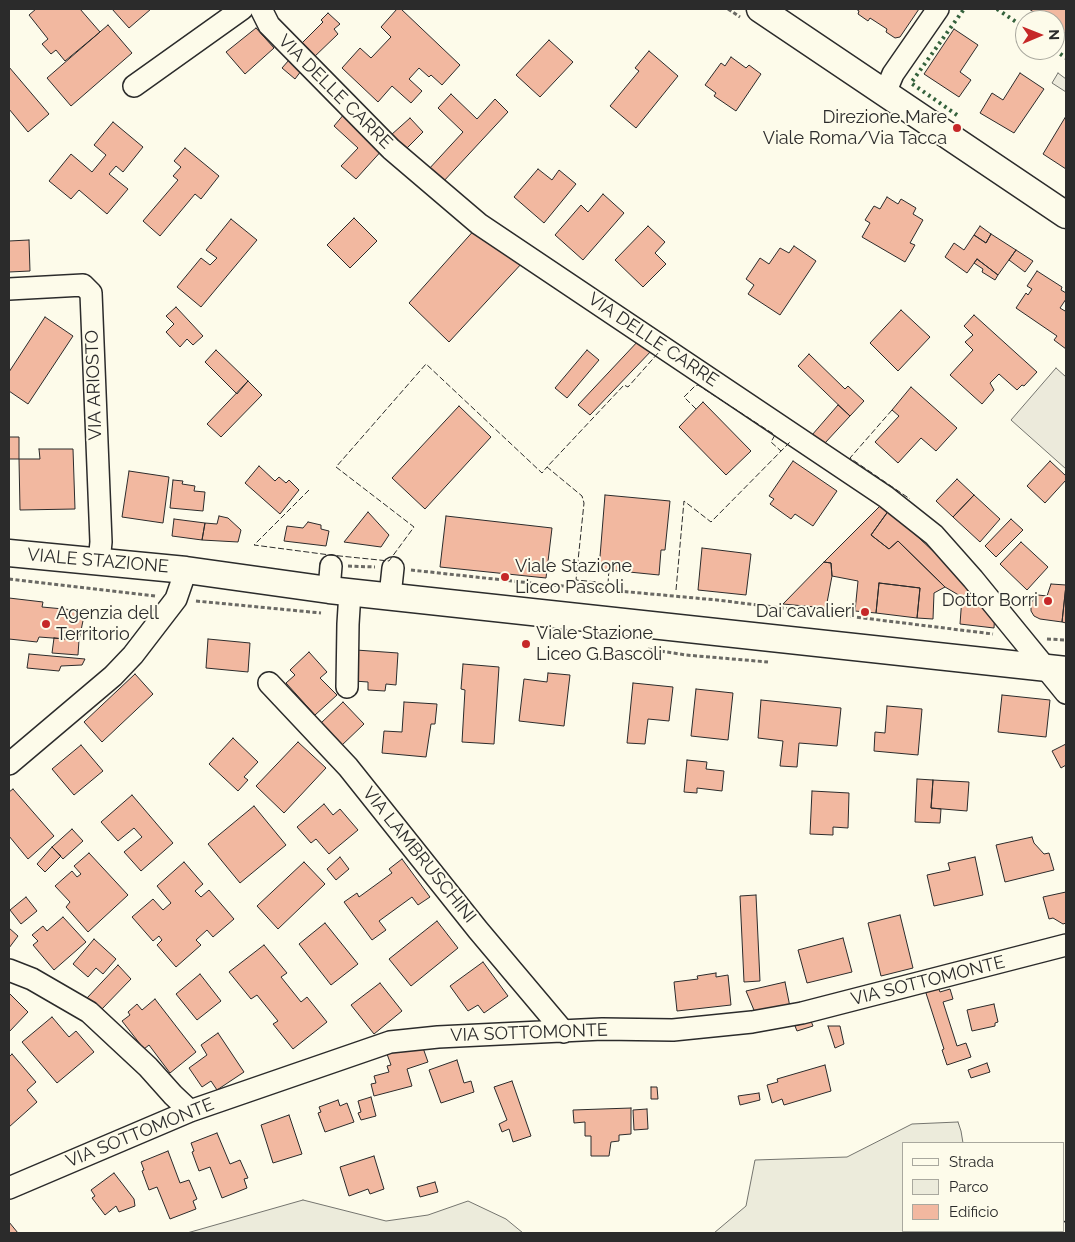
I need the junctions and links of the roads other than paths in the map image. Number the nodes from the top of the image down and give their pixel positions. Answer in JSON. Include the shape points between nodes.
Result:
{"nodes":[{"id":1,"x":242,"y":9,"type":"edge"},
{"id":2,"x":261,"y":9,"type":"edge"},
{"id":3,"x":760,"y":9,"type":"edge"},
{"id":4,"x":938,"y":9,"type":"edge"},
{"id":5,"x":134,"y":86,"type":"dead end"},
{"id":6,"x":885,"y":94,"type":"junction"},
{"id":7,"x":1066,"y":215,"type":"edge"},
{"id":8,"x":9,"y":289,"type":"edge"},
{"id":9,"x":9,"y":553,"type":"edge"},
{"id":10,"x":99,"y":562,"type":"junction"},
{"id":11,"x":393,"y":568,"type":"road end"},
{"id":12,"x":186,"y":570,"type":"junction"},
{"id":13,"x":337,"y":583,"type":"junction"},
{"id":14,"x":390,"y":596,"type":"junction"},
{"id":15,"x":1057,"y":669,"type":"edge"},
{"id":16,"x":269,"y":683,"type":"dead end"},
{"id":17,"x":347,"y":687,"type":"dead end"},
{"id":18,"x":1066,"y":693,"type":"edge"},
{"id":19,"x":9,"y":764,"type":"edge"},
{"id":20,"x":1066,"y":945,"type":"edge"},
{"id":21,"x":9,"y":970,"type":"edge"},
{"id":22,"x":564,"y":1032,"type":"junction"},
{"id":23,"x":190,"y":1110,"type":"junction"},
{"id":24,"x":9,"y":1188,"type":"edge"},
{"id":25,"x":1043,"y":1232,"type":"edge"},
{"id":26,"x":1062,"y":1233,"type":"edge"}],
"edges":[{"from":1,"to":5,"type":"street"},
{"from":2,"to":15,"type":"street","name":"VIA DELLE CARRE","via":[[269,25],[391,149],[479,224],[886,497],[934,535],[1022,637]]},
{"from":3,"to":6,"type":"main road"},
{"from":4,"to":6,"type":"street","via":[[893,74]]},
{"from":6,"to":7,"type":"main road"},
{"from":8,"to":10,"type":"street","name":"VIA ARIOSTO","via":[[83,284],[91,293],[101,542]]},
{"from":9,"to":10,"type":"main road","name":"VIALE STAZIONE"},
{"from":10,"to":12,"type":"main road","name":"VIALE STAZIONE"},
{"from":11,"to":14,"type":"street"},
{"from":12,"to":13,"type":"main road","name":"VIALE STAZIONE"},
{"from":12,"to":19,"type":"street","via":[[176,599],[134,655]]},
{"from":13,"to":14,"type":"main road","name":"VIALE STAZIONE"},
{"from":13,"to":17,"type":"street","via":[[348,624]]},
{"from":14,"to":15,"type":"main road","name":"VIALE STAZIONE"},
{"from":15,"to":18,"type":"street","name":"VIA DELLE CARRE"},
{"from":16,"to":22,"type":"street","name":"VIA LAMBRUSCHINI","via":[[348,767]]},
{"from":20,"to":22,"type":"street","name":"VIA SOTTOMONTE","via":[[802,1013],[752,1022],[673,1030]]},
{"from":21,"to":23,"type":"street","via":[[32,979],[89,1012]]},
{"from":22,"to":23,"type":"street","name":"VIA SOTTOMONTE","via":[[438,1036],[390,1042]]},
{"from":23,"to":24,"type":"street","name":"VIA SOTTOMONTE"},
{"from":25,"to":26,"type":"street"}]}
